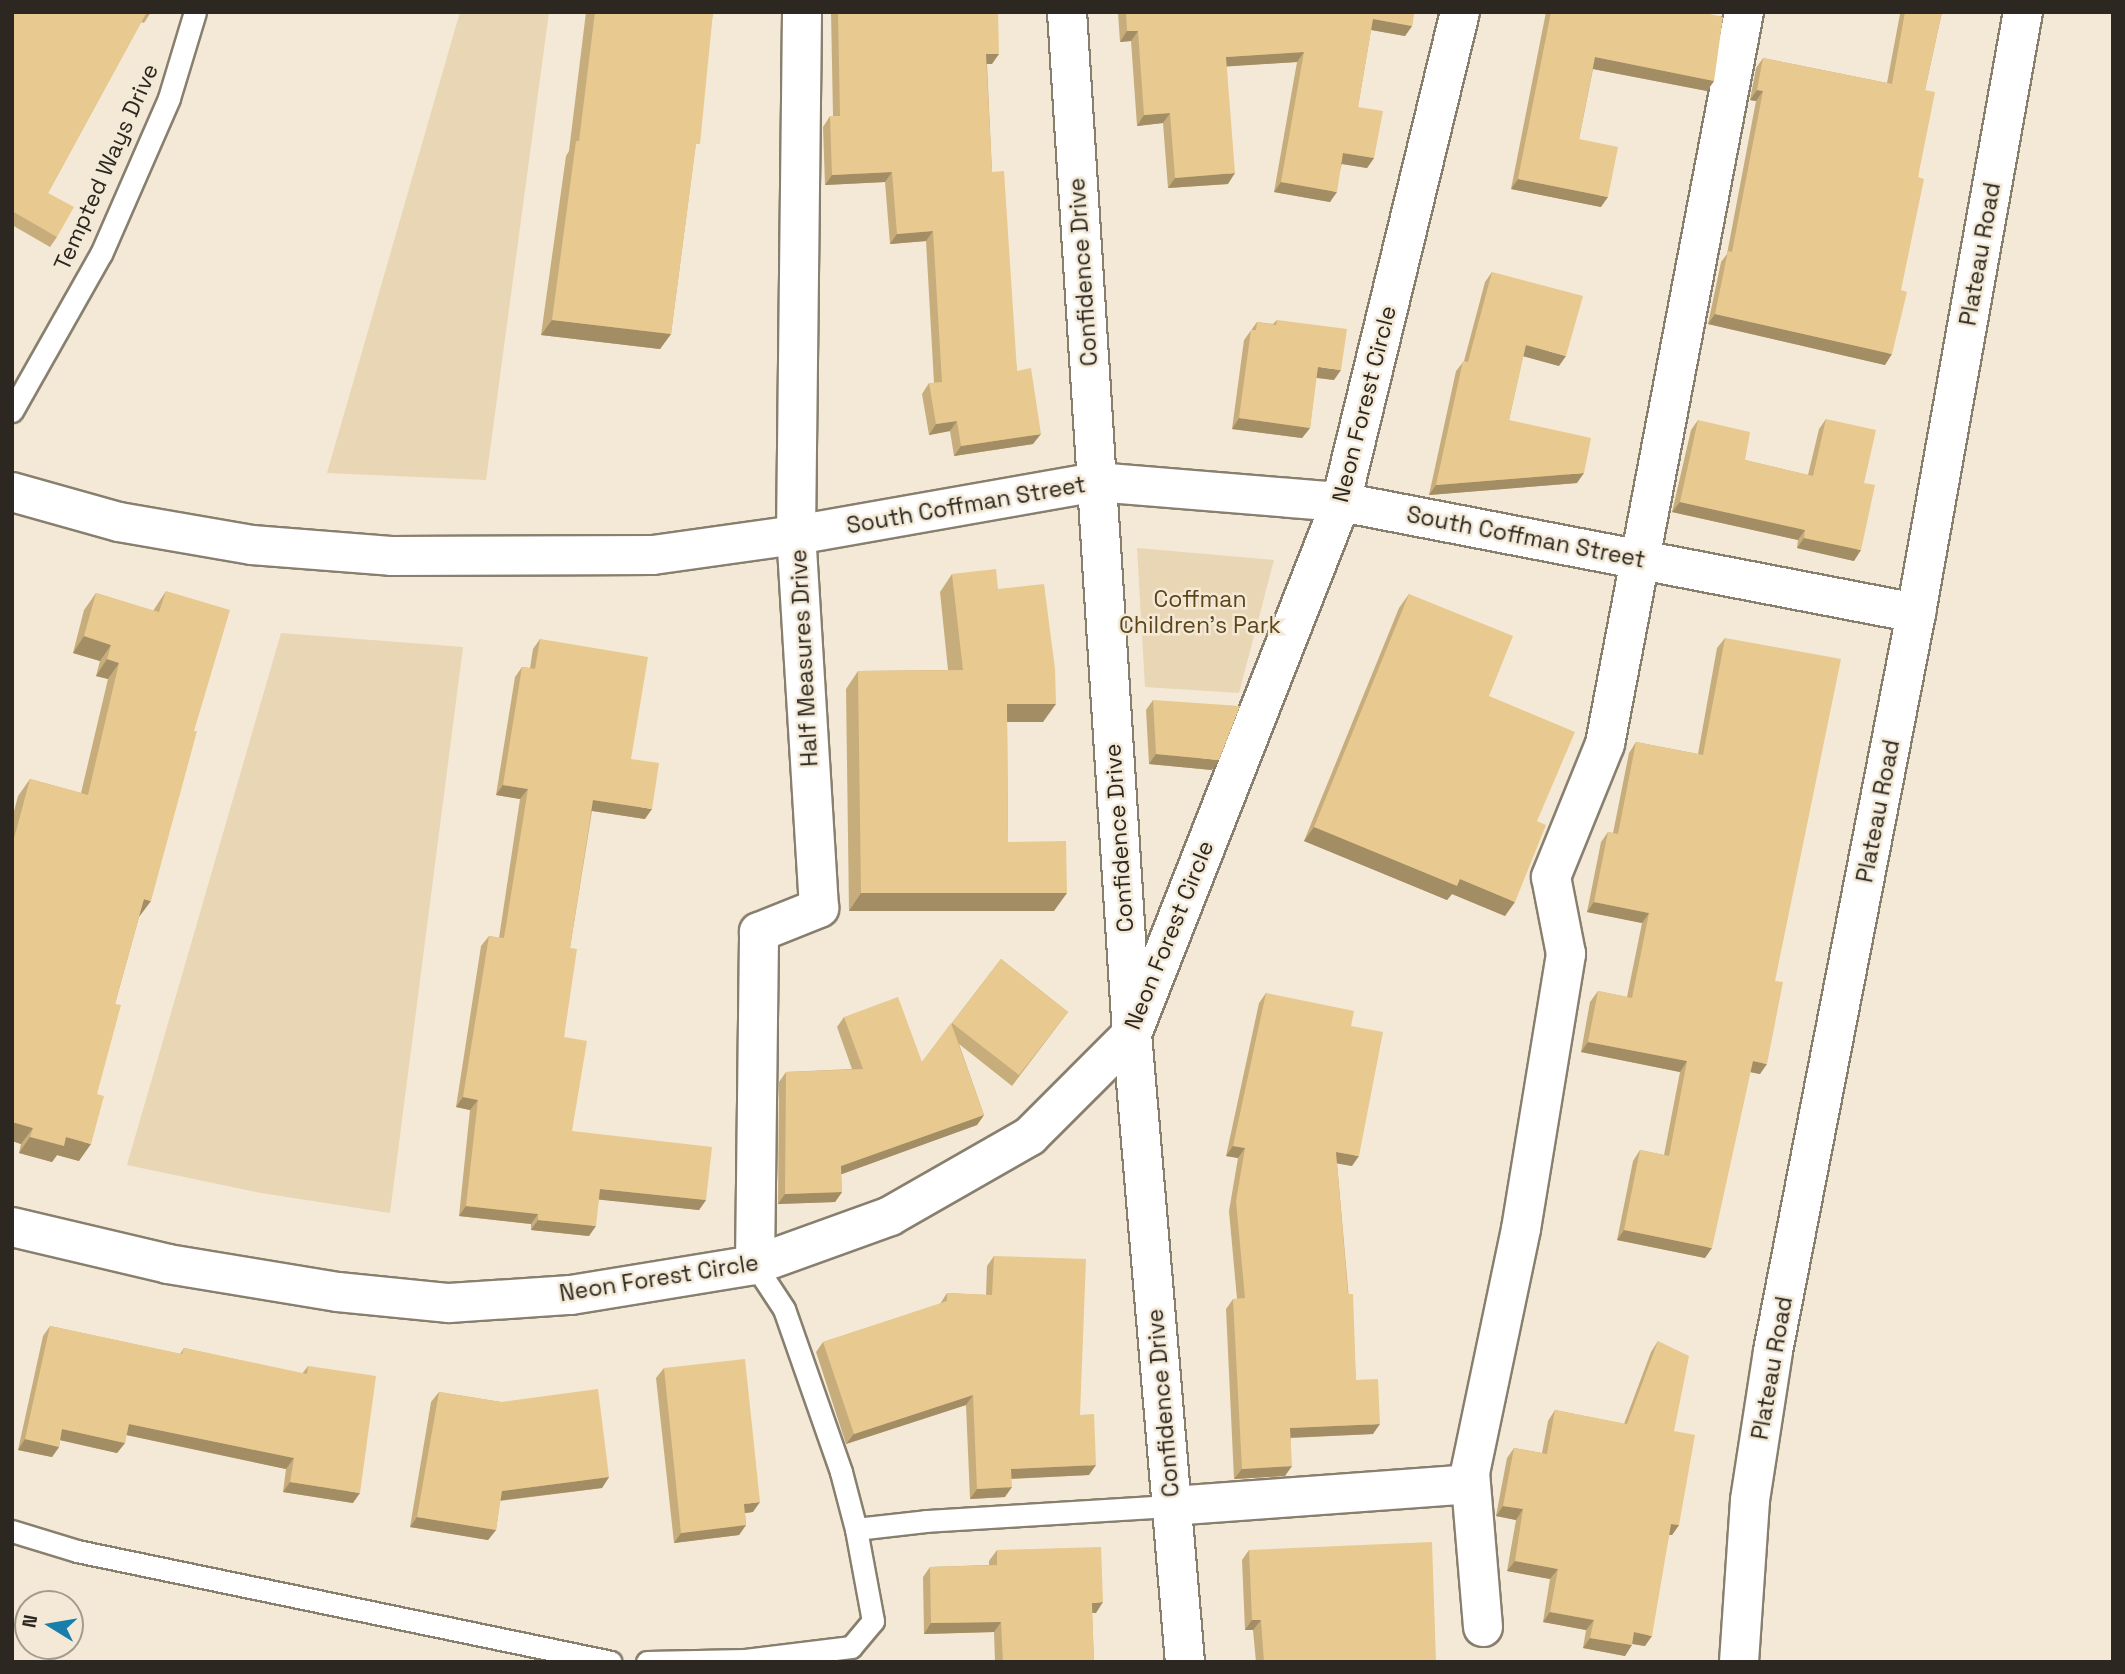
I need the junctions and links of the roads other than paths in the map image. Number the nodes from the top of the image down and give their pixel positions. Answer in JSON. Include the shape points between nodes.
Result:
{"nodes":[{"id":1,"x":195,"y":12,"type":"edge"},
{"id":2,"x":802,"y":12,"type":"edge"},
{"id":3,"x":1067,"y":12,"type":"edge"},
{"id":4,"x":1460,"y":12,"type":"edge"},
{"id":5,"x":1744,"y":12,"type":"edge"},
{"id":6,"x":2023,"y":12,"type":"edge"},
{"id":7,"x":12,"y":411,"type":"edge"},
{"id":8,"x":1096,"y":482,"type":"junction"},
{"id":9,"x":12,"y":492,"type":"edge"},
{"id":10,"x":1341,"y":502,"type":"junction"},
{"id":11,"x":796,"y":535,"type":"junction"},
{"id":12,"x":1640,"y":559,"type":"junction"},
{"id":13,"x":1916,"y":612,"type":"junction"},
{"id":14,"x":1132,"y":1034,"type":"junction"},
{"id":15,"x":12,"y":1227,"type":"edge"},
{"id":16,"x":755,"y":1265,"type":"junction"},
{"id":17,"x":1471,"y":1484,"type":"junction"},
{"id":18,"x":1172,"y":1506,"type":"junction"},
{"id":19,"x":856,"y":1529,"type":"junction"},
{"id":20,"x":12,"y":1531,"type":"edge"},
{"id":21,"x":1742,"y":1611,"type":"junction"},
{"id":22,"x":1483,"y":1627,"type":"dead end"},
{"id":23,"x":611,"y":1662,"type":"edge"},
{"id":24,"x":647,"y":1662,"type":"edge"},
{"id":25,"x":1185,"y":1662,"type":"edge"},
{"id":26,"x":1739,"y":1662,"type":"edge"},
{"id":27,"x":1756,"y":1662,"type":"edge"}],
"edges":[{"from":1,"to":7,"type":"lane","name":"Tempted Ways Drive","via":[[169,98],[101,254]]},
{"from":2,"to":11,"type":"street","name":"Half Measures Drive"},
{"from":3,"to":8,"type":"street","name":"Confidence Drive"},
{"from":4,"to":10,"type":"street","name":"Neon Forest Circle"},
{"from":5,"to":12,"type":"street"},
{"from":6,"to":13,"type":"street","name":"Plateau Road"},
{"from":8,"to":10,"type":"street","name":"South Coffman Street"},
{"from":8,"to":11,"type":"street","name":"South Coffman Street"},
{"from":8,"to":14,"type":"street","name":"Confidence Drive"},
{"from":9,"to":11,"type":"street","name":"South Coffman Street","via":[[119,522],[225,540],[391,556],[653,555]]},
{"from":10,"to":12,"type":"street","name":"South Coffman Street"},
{"from":10,"to":14,"type":"street","name":"Neon Forest Circle"},
{"from":11,"to":16,"type":"street","name":"Half Measures Drive","via":[[819,908],[759,932]]},
{"from":12,"to":13,"type":"street","name":"South Coffman Street"},
{"from":12,"to":17,"type":"street","via":[[1605,744],[1551,877],[1566,954],[1521,1229]]},
{"from":13,"to":21,"type":"street","name":"Plateau Road","via":[[1773,1351],[1750,1500]]},
{"from":14,"to":16,"type":"street","name":"Neon Forest Circle","via":[[1030,1136],[890,1216]]},
{"from":14,"to":18,"type":"street","name":"Confidence Drive"},
{"from":15,"to":16,"type":"street","name":"Neon Forest Circle","via":[[168,1264],[338,1292],[449,1303],[571,1294]]},
{"from":16,"to":19,"type":"lane","via":[[784,1309]]},
{"from":17,"to":18,"type":"street"},
{"from":17,"to":22,"type":"street"},
{"from":18,"to":19,"type":"lane"},
{"from":18,"to":25,"type":"street","name":"Confidence Drive"},
{"from":19,"to":24,"type":"lane","via":[[873,1621],[851,1647],[745,1660]]},
{"from":20,"to":23,"type":"lane","via":[[77,1551]]},
{"from":21,"to":26,"type":"street","name":"Plateau Road"},
{"from":21,"to":27,"type":"street","name":"Plateau Road"}]}
